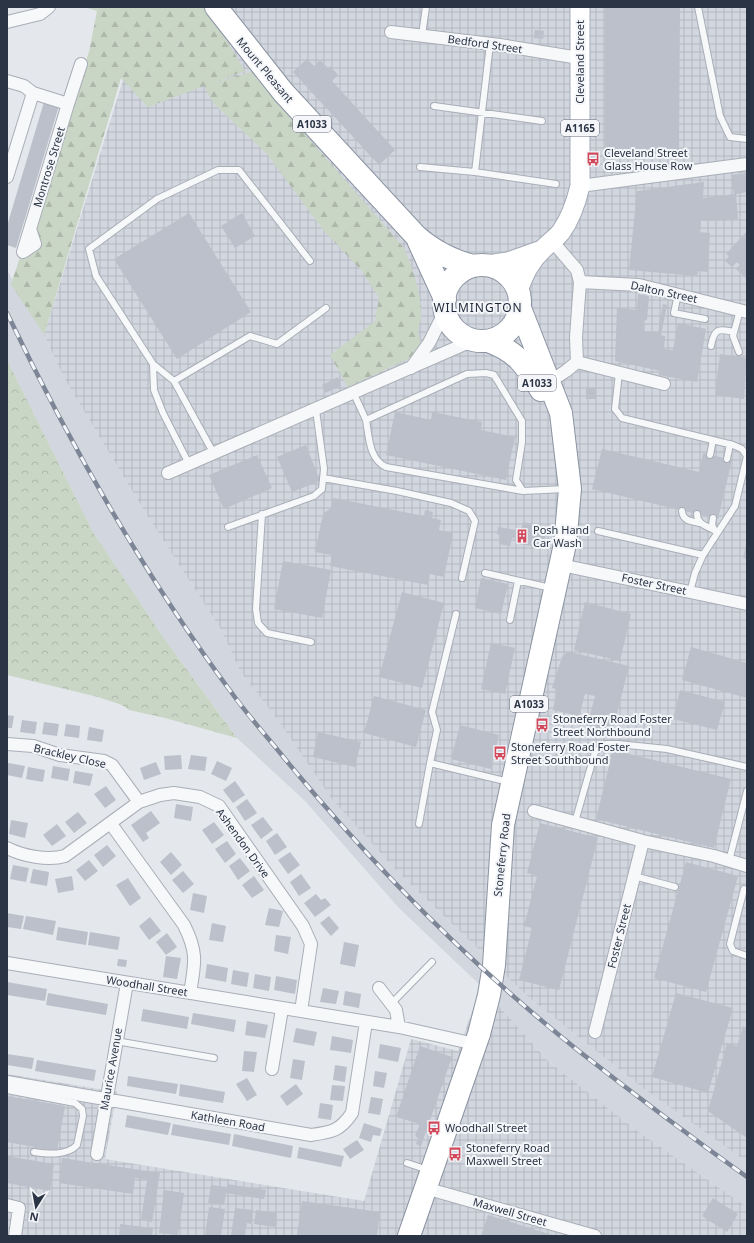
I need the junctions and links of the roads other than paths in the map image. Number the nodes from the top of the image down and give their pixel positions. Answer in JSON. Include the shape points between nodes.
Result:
{"nodes":[{"id":1,"x":49,"y":7,"type":"edge"},
{"id":2,"x":216,"y":7,"type":"edge"},
{"id":3,"x":426,"y":7,"type":"edge"},
{"id":4,"x":580,"y":7,"type":"edge"},
{"id":5,"x":698,"y":7,"type":"edge"},
{"id":6,"x":7,"y":22,"type":"edge"},
{"id":7,"x":391,"y":32,"type":"dead end"},
{"id":8,"x":422,"y":35,"type":"junction"},
{"id":9,"x":490,"y":44,"type":"junction"},
{"id":10,"x":579,"y":58,"type":"junction"},
{"id":11,"x":81,"y":64,"type":"dead end"},
{"id":12,"x":7,"y":81,"type":"edge"},
{"id":13,"x":32,"y":93,"type":"junction"},
{"id":14,"x":68,"y":104,"type":"junction"},
{"id":15,"x":434,"y":106,"type":"dead end"},
{"id":16,"x":482,"y":112,"type":"junction"},
{"id":17,"x":542,"y":121,"type":"dead end"},
{"id":18,"x":747,"y":139,"type":"edge"},
{"id":19,"x":747,"y":164,"type":"edge"},
{"id":20,"x":420,"y":167,"type":"dead end"},
{"id":21,"x":475,"y":172,"type":"junction"},
{"id":22,"x":7,"y":177,"type":"edge"},
{"id":23,"x":556,"y":184,"type":"dead end"},
{"id":24,"x":580,"y":186,"type":"junction"},
{"id":25,"x":30,"y":230,"type":"dead end"},
{"id":26,"x":416,"y":236,"type":"junction"},
{"id":27,"x":547,"y":245,"type":"junction"},
{"id":28,"x":310,"y":261,"type":"dead end"},
{"id":29,"x":480,"y":266,"type":"junction"},
{"id":30,"x":580,"y":282,"type":"junction"},
{"id":31,"x":678,"y":294,"type":"junction"},
{"id":32,"x":519,"y":300,"type":"junction"},
{"id":33,"x":445,"y":305,"type":"junction"},
{"id":34,"x":326,"y":308,"type":"dead end"},
{"id":35,"x":743,"y":311,"type":"edge"},
{"id":36,"x":705,"y":320,"type":"dead end"},
{"id":37,"x":734,"y":332,"type":"junction"},
{"id":38,"x":481,"y":340,"type":"junction"},
{"id":39,"x":711,"y":346,"type":"dead end"},
{"id":40,"x":739,"y":352,"type":"dead end"},
{"id":41,"x":577,"y":362,"type":"junction"},
{"id":42,"x":153,"y":364,"type":"junction"},
{"id":43,"x":409,"y":370,"type":"junction"},
{"id":44,"x":619,"y":373,"type":"junction"},
{"id":45,"x":174,"y":381,"type":"junction"},
{"id":46,"x":549,"y":382,"type":"junction"},
{"id":47,"x":664,"y":384,"type":"dead end"},
{"id":48,"x":354,"y":394,"type":"junction"},
{"id":49,"x":316,"y":410,"type":"junction"},
{"id":50,"x":366,"y":420,"type":"junction"},
{"id":51,"x":713,"y":440,"type":"junction"},
{"id":52,"x":565,"y":444,"type":"junction"},
{"id":53,"x":730,"y":444,"type":"junction"},
{"id":54,"x":214,"y":454,"type":"junction"},
{"id":55,"x":710,"y":455,"type":"dead end"},
{"id":56,"x":726,"y":459,"type":"dead end"},
{"id":57,"x":189,"y":464,"type":"junction"},
{"id":58,"x":168,"y":474,"type":"dead end"},
{"id":59,"x":323,"y":478,"type":"junction"},
{"id":60,"x":570,"y":489,"type":"junction"},
{"id":61,"x":523,"y":490,"type":"junction"},
{"id":62,"x":682,"y":511,"type":"dead end"},
{"id":63,"x":262,"y":514,"type":"junction"},
{"id":64,"x":696,"y":514,"type":"dead end"},
{"id":65,"x":713,"y":518,"type":"dead end"},
{"id":66,"x":700,"y":524,"type":"junction"},
{"id":67,"x":228,"y":526,"type":"dead end"},
{"id":68,"x":598,"y":531,"type":"dead end"},
{"id":69,"x":716,"y":532,"type":"junction"},
{"id":70,"x":703,"y":555,"type":"junction"},
{"id":71,"x":561,"y":565,"type":"junction"},
{"id":72,"x":484,"y":573,"type":"dead end"},
{"id":73,"x":462,"y":578,"type":"dead end"},
{"id":74,"x":518,"y":581,"type":"junction"},
{"id":75,"x":556,"y":589,"type":"junction"},
{"id":76,"x":690,"y":592,"type":"junction"},
{"id":77,"x":747,"y":604,"type":"edge"},
{"id":78,"x":456,"y":614,"type":"dead end"},
{"id":79,"x":510,"y":620,"type":"dead end"},
{"id":80,"x":311,"y":642,"type":"dead end"},
{"id":81,"x":7,"y":744,"type":"edge"},
{"id":82,"x":430,"y":763,"type":"junction"},
{"id":83,"x":747,"y":767,"type":"edge"},
{"id":84,"x":512,"y":783,"type":"junction"},
{"id":85,"x":747,"y":791,"type":"edge"},
{"id":86,"x":139,"y":802,"type":"junction"},
{"id":87,"x":534,"y":811,"type":"dead end"},
{"id":88,"x":575,"y":822,"type":"junction"},
{"id":89,"x":111,"y":824,"type":"junction"},
{"id":90,"x":419,"y":824,"type":"dead end"},
{"id":91,"x":643,"y":841,"type":"junction"},
{"id":92,"x":7,"y":848,"type":"edge"},
{"id":93,"x":729,"y":861,"type":"junction"},
{"id":94,"x":747,"y":866,"type":"edge"},
{"id":95,"x":634,"y":876,"type":"junction"},
{"id":96,"x":675,"y":887,"type":"dead end"},
{"id":97,"x":744,"y":889,"type":"dead end"},
{"id":98,"x":747,"y":956,"type":"edge"},
{"id":99,"x":432,"y":962,"type":"dead end"},
{"id":100,"x":7,"y":963,"type":"edge"},
{"id":101,"x":127,"y":983,"type":"junction"},
{"id":102,"x":379,"y":988,"type":"dead end"},
{"id":103,"x":190,"y":993,"type":"junction"},
{"id":104,"x":391,"y":1004,"type":"junction"},
{"id":105,"x":282,"y":1009,"type":"junction"},
{"id":106,"x":301,"y":1012,"type":"junction"},
{"id":107,"x":366,"y":1022,"type":"junction"},
{"id":108,"x":399,"y":1027,"type":"junction"},
{"id":109,"x":595,"y":1032,"type":"dead end"},
{"id":110,"x":116,"y":1041,"type":"junction"},
{"id":111,"x":475,"y":1044,"type":"junction"},
{"id":112,"x":214,"y":1058,"type":"dead end"},
{"id":113,"x":272,"y":1069,"type":"dead end"},
{"id":114,"x":7,"y":1082,"type":"edge"},
{"id":115,"x":7,"y":1090,"type":"edge"},
{"id":116,"x":105,"y":1100,"type":"junction"},
{"id":117,"x":34,"y":1152,"type":"dead end"},
{"id":118,"x":97,"y":1154,"type":"dead end"},
{"id":119,"x":407,"y":1163,"type":"dead end"},
{"id":120,"x":427,"y":1180,"type":"junction"},
{"id":121,"x":7,"y":1206,"type":"edge"},
{"id":122,"x":588,"y":1235,"type":"edge"},
{"id":123,"x":15,"y":1236,"type":"edge"},
{"id":124,"x":409,"y":1236,"type":"edge"}],
"edges":[{"from":1,"to":6,"type":"street","via":[[40,14]]},
{"from":2,"to":26,"type":"highway","name":"Mount Pleasant","number":"A1033","via":[[283,92]]},
{"from":3,"to":8,"type":"lane"},
{"from":4,"to":10,"type":"main road","name":"Cleveland Street","number":"A1165"},
{"from":5,"to":18,"type":"lane","via":[[720,116],[730,138]]},
{"from":7,"to":8,"type":"street","name":"Bedford Street"},
{"from":8,"to":9,"type":"street","name":"Bedford Street"},
{"from":9,"to":10,"type":"street","name":"Bedford Street"},
{"from":9,"to":16,"type":"lane"},
{"from":10,"to":24,"type":"main road","name":"Cleveland Street","number":"A1165"},
{"from":11,"to":14,"type":"street","name":"Montrose Street"},
{"from":12,"to":13,"type":"street","via":[[24,86]]},
{"from":13,"to":14,"type":"street"},
{"from":13,"to":22,"type":"street"},
{"from":14,"to":25,"type":"street","name":"Montrose Street"},
{"from":15,"to":16,"type":"lane"},
{"from":16,"to":17,"type":"lane"},
{"from":16,"to":21,"type":"lane"},
{"from":19,"to":24,"type":"street"},
{"from":20,"to":21,"type":"lane"},
{"from":21,"to":23,"type":"lane"},
{"from":24,"to":27,"type":"main road","name":"Cleveland Street","number":"A1165","via":[[568,221]]},
{"from":26,"to":29,"type":"highway","number":"A1033","via":[[444,256]]},
{"from":26,"to":33,"type":"highway","number":"A1033"},
{"from":27,"to":29,"type":"main road","via":[[508,262]]},
{"from":27,"to":30,"type":"street","via":[[577,270]]},
{"from":27,"to":32,"type":"main road","name":"Cleveland Street","number":"A1165","via":[[524,274]]},
{"from":28,"to":42,"type":"lane","via":[[239,170],[218,170],[157,199],[89,249],[96,276]]},
{"from":29,"to":32,"type":"highway","via":[[506,274],[514,282]]},
{"from":29,"to":33,"type":"highway","via":[[463,271],[454,278],[448,288]]},
{"from":30,"to":31,"type":"street","name":"Dalton Street","via":[[639,285]]},
{"from":30,"to":41,"type":"street"},
{"from":31,"to":35,"type":"street","name":"Dalton Street"},
{"from":31,"to":36,"type":"lane","via":[[674,313]]},
{"from":32,"to":38,"type":"highway","via":[[516,320],[509,330],[499,337]]},
{"from":32,"to":46,"type":"highway","name":"Stoneferry Road","number":"A1033"},
{"from":33,"to":38,"type":"highway","via":[[449,321],[455,330],[464,336]]},
{"from":33,"to":43,"type":"street","via":[[429,343]]},
{"from":34,"to":45,"type":"lane","via":[[277,344],[250,336]]},
{"from":35,"to":37,"type":"lane"},
{"from":37,"to":39,"type":"lane","via":[[722,329],[718,331],[713,336]]},
{"from":37,"to":40,"type":"lane"},
{"from":38,"to":43,"type":"street"},
{"from":38,"to":52,"type":"highway","name":"Stoneferry Road","number":"A1033","via":[[503,346],[515,354],[527,368],[549,404]]},
{"from":41,"to":44,"type":"street"},
{"from":41,"to":46,"type":"street"},
{"from":42,"to":45,"type":"lane"},
{"from":42,"to":57,"type":"lane","via":[[154,390],[162,413]]},
{"from":43,"to":48,"type":"street"},
{"from":44,"to":47,"type":"street"},
{"from":44,"to":51,"type":"lane","via":[[615,409],[622,418]]},
{"from":45,"to":54,"type":"lane"},
{"from":46,"to":52,"type":"highway","name":"Stoneferry Road","number":"A1033","via":[[561,413]]},
{"from":48,"to":49,"type":"street"},
{"from":48,"to":50,"type":"lane"},
{"from":49,"to":54,"type":"street"},
{"from":49,"to":59,"type":"lane"},
{"from":50,"to":61,"type":"lane","via":[[372,452],[376,460],[386,467]]},
{"from":50,"to":61,"type":"lane","via":[[467,374],[494,375],[522,421],[522,442],[516,480]]},
{"from":51,"to":53,"type":"lane"},
{"from":51,"to":55,"type":"lane"},
{"from":52,"to":60,"type":"highway","name":"Stoneferry Road","number":"A1033"},
{"from":53,"to":56,"type":"lane"},
{"from":53,"to":69,"type":"lane","via":[[742,449],[747,456],[735,506]]},
{"from":54,"to":57,"type":"street"},
{"from":57,"to":58,"type":"street"},
{"from":59,"to":63,"type":"lane","via":[[322,489],[314,496]]},
{"from":59,"to":73,"type":"lane","via":[[443,501],[469,511],[475,521]]},
{"from":60,"to":61,"type":"lane"},
{"from":60,"to":71,"type":"highway","name":"Stoneferry Road","number":"A1033"},
{"from":62,"to":66,"type":"lane","via":[[686,519]]},
{"from":63,"to":67,"type":"lane"},
{"from":63,"to":80,"type":"lane","via":[[256,609],[258,623],[267,633]]},
{"from":64,"to":66,"type":"lane"},
{"from":65,"to":69,"type":"lane","via":[[712,525]]},
{"from":66,"to":69,"type":"lane"},
{"from":68,"to":70,"type":"lane"},
{"from":69,"to":70,"type":"lane"},
{"from":70,"to":76,"type":"lane"},
{"from":71,"to":75,"type":"highway","name":"Stoneferry Road","number":"A1033"},
{"from":71,"to":76,"type":"street","name":"Foster Street"},
{"from":72,"to":74,"type":"lane"},
{"from":74,"to":75,"type":"lane"},
{"from":74,"to":79,"type":"lane"},
{"from":75,"to":84,"type":"highway","name":"Stoneferry Road","number":"A1033"},
{"from":76,"to":77,"type":"street","name":"Foster Street"},
{"from":78,"to":82,"type":"lane","via":[[432,712],[437,730]]},
{"from":81,"to":86,"type":"street","name":"Brackley Close","via":[[33,746],[60,754],[104,761],[112,765]]},
{"from":82,"to":84,"type":"lane"},
{"from":82,"to":90,"type":"lane"},
{"from":83,"to":88,"type":"lane","via":[[667,749],[606,744],[595,752]]},
{"from":84,"to":111,"type":"highway","name":"Stoneferry Road","number":"A1033","via":[[501,846],[491,984]]},
{"from":85,"to":93,"type":"lane"},
{"from":86,"to":89,"type":"street","name":"Ashendon Drive"},
{"from":86,"to":106,"type":"street","name":"Ashendon Drive","via":[[174,793],[200,797],[219,806],[303,926],[310,944]]},
{"from":87,"to":88,"type":"street"},
{"from":88,"to":91,"type":"street"},
{"from":89,"to":92,"type":"street","name":"Ashendon Drive","via":[[65,856],[56,859]]},
{"from":89,"to":103,"type":"street","via":[[184,925],[192,942],[196,962]]},
{"from":91,"to":93,"type":"street"},
{"from":91,"to":95,"type":"street","name":"Foster Street"},
{"from":93,"to":94,"type":"street"},
{"from":95,"to":96,"type":"lane"},
{"from":95,"to":109,"type":"street","name":"Foster Street"},
{"from":97,"to":98,"type":"lane","via":[[730,944],[733,950]]},
{"from":99,"to":104,"type":"lane"},
{"from":100,"to":101,"type":"street","name":"Woodhall Street"},
{"from":101,"to":103,"type":"street","name":"Woodhall Street"},
{"from":101,"to":110,"type":"street","name":"Maurice Avenue"},
{"from":102,"to":104,"type":"street"},
{"from":103,"to":105,"type":"street","name":"Woodhall Street"},
{"from":104,"to":108,"type":"street","via":[[396,1010]]},
{"from":105,"to":106,"type":"street","name":"Woodhall Street"},
{"from":105,"to":113,"type":"street"},
{"from":106,"to":107,"type":"street","name":"Woodhall Street"},
{"from":107,"to":108,"type":"street","name":"Woodhall Street"},
{"from":107,"to":116,"type":"street","name":"Kathleen Road","via":[[352,1112],[347,1120],[333,1131],[311,1135]]},
{"from":108,"to":111,"type":"street","name":"Woodhall Street"},
{"from":110,"to":112,"type":"lane"},
{"from":110,"to":116,"type":"street","name":"Maurice Avenue"},
{"from":111,"to":120,"type":"highway","name":"Stoneferry Road","number":"A1033"},
{"from":114,"to":116,"type":"street","name":"Kathleen Road"},
{"from":115,"to":117,"type":"lane","via":[[75,1103],[82,1109],[83,1116],[74,1148],[58,1154]]},
{"from":116,"to":118,"type":"street","name":"Maurice Avenue"},
{"from":119,"to":120,"type":"lane"},
{"from":120,"to":122,"type":"street","name":"Maxwell Street"},
{"from":120,"to":124,"type":"highway","name":"Stoneferry Road","number":"A1033"},
{"from":121,"to":123,"type":"street","via":[[19,1208]]}]}
